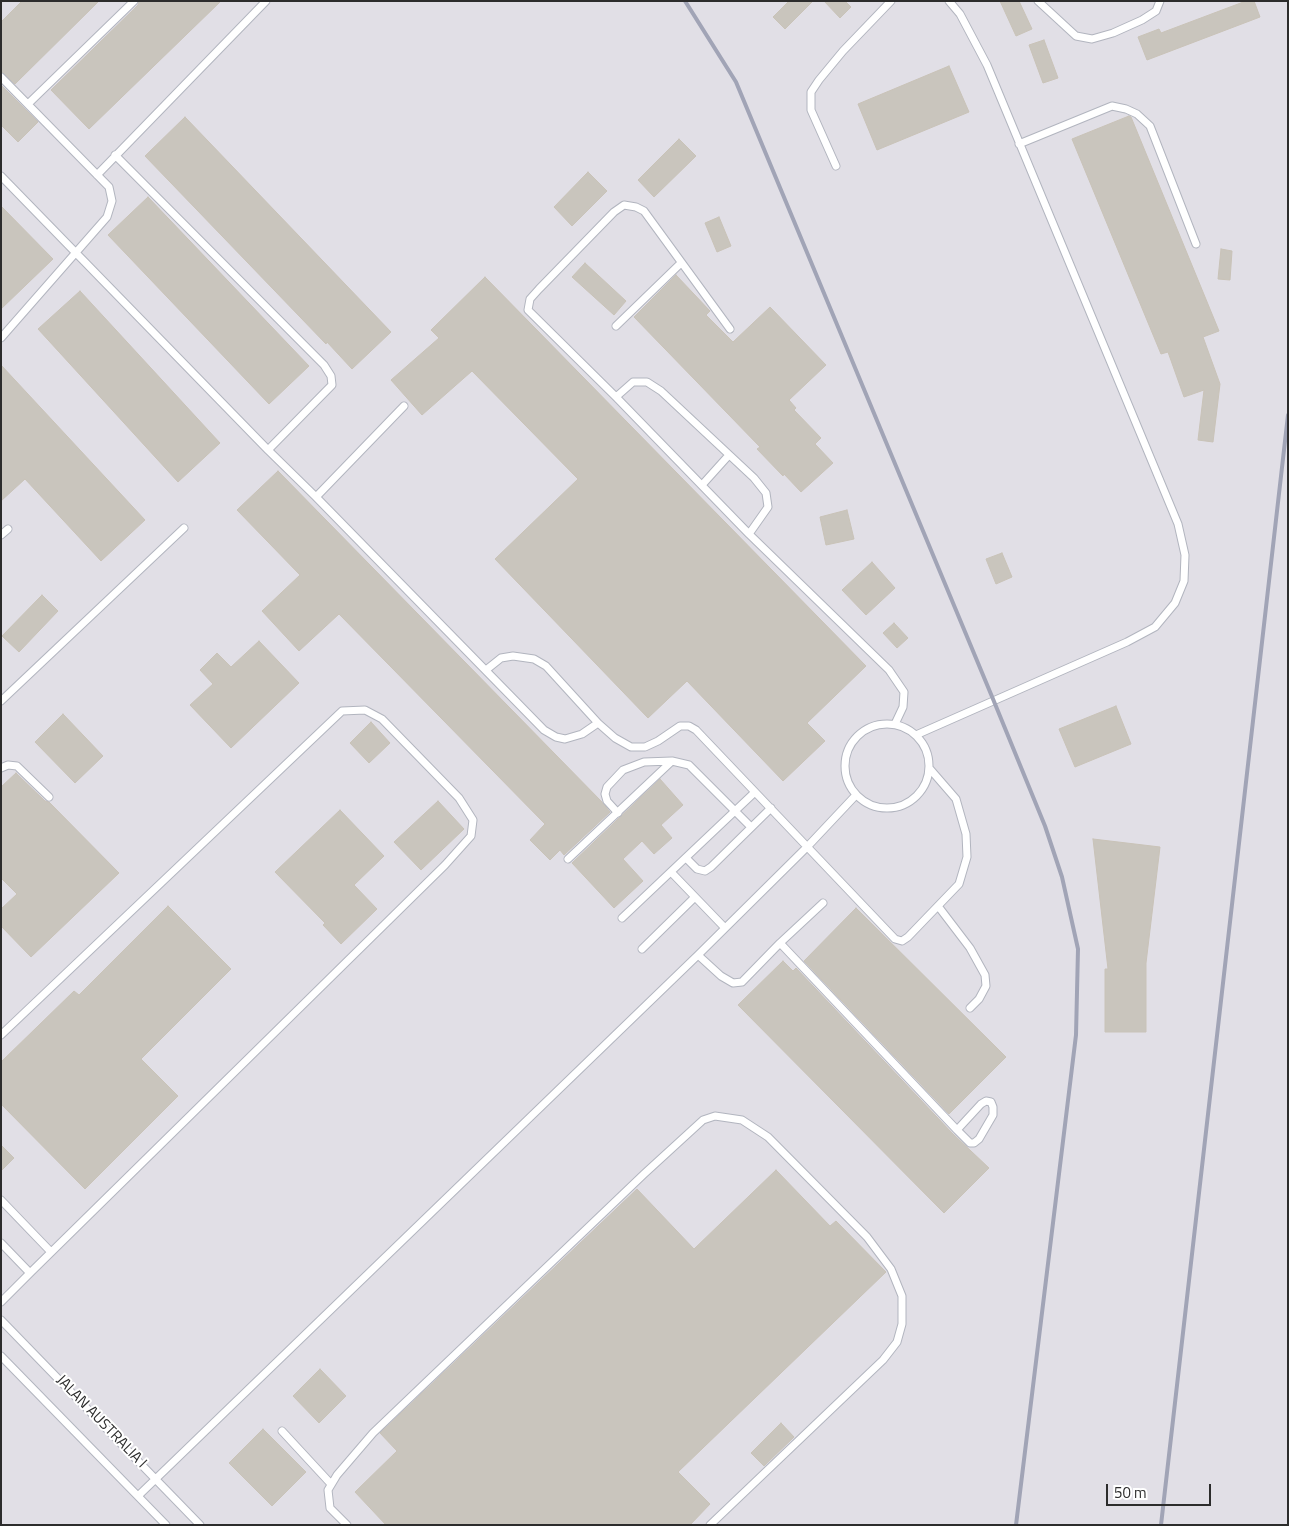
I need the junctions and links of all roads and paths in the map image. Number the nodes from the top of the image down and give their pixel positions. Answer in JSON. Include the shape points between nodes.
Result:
{"nodes":[{"id":1,"x":134,"y":1,"type":"edge"},
{"id":2,"x":266,"y":1,"type":"edge"},
{"id":3,"x":891,"y":1,"type":"edge"},
{"id":4,"x":948,"y":1,"type":"edge"},
{"id":5,"x":1038,"y":1,"type":"edge"},
{"id":6,"x":1160,"y":1,"type":"edge"},
{"id":7,"x":1,"y":77,"type":"edge"},
{"id":8,"x":28,"y":104,"type":"junction"},
{"id":9,"x":1019,"y":144,"type":"junction"},
{"id":10,"x":115,"y":155,"type":"junction"},
{"id":11,"x":836,"y":166,"type":"dead end"},
{"id":12,"x":97,"y":175,"type":"junction"},
{"id":13,"x":1,"y":176,"type":"edge"},
{"id":14,"x":1196,"y":244,"type":"dead end"},
{"id":15,"x":77,"y":252,"type":"junction"},
{"id":16,"x":681,"y":263,"type":"junction"},
{"id":17,"x":616,"y":326,"type":"dead end"},
{"id":18,"x":730,"y":329,"type":"dead end"},
{"id":19,"x":1,"y":338,"type":"edge"},
{"id":20,"x":616,"y":397,"type":"junction"},
{"id":21,"x":404,"y":406,"type":"dead end"},
{"id":22,"x":268,"y":450,"type":"junction"},
{"id":23,"x":729,"y":455,"type":"junction"},
{"id":24,"x":702,"y":485,"type":"junction"},
{"id":25,"x":316,"y":497,"type":"junction"},
{"id":26,"x":184,"y":528,"type":"dead end"},
{"id":27,"x":8,"y":529,"type":"dead end"},
{"id":28,"x":750,"y":534,"type":"junction"},
{"id":29,"x":1,"y":535,"type":"edge"},
{"id":30,"x":486,"y":670,"type":"junction"},
{"id":31,"x":1,"y":701,"type":"edge"},
{"id":32,"x":598,"y":723,"type":"junction"},
{"id":33,"x":895,"y":724,"type":"junction"},
{"id":34,"x":916,"y":735,"type":"junction"},
{"id":35,"x":672,"y":761,"type":"junction"},
{"id":36,"x":1,"y":768,"type":"edge"},
{"id":37,"x":930,"y":769,"type":"junction"},
{"id":38,"x":755,"y":792,"type":"junction"},
{"id":39,"x":856,"y":795,"type":"junction"},
{"id":40,"x":49,"y":797,"type":"dead end"},
{"id":41,"x":771,"y":808,"type":"junction"},
{"id":42,"x":735,"y":811,"type":"junction"},
{"id":43,"x":618,"y":813,"type":"junction"},
{"id":44,"x":751,"y":827,"type":"junction"},
{"id":45,"x":808,"y":846,"type":"junction"},
{"id":46,"x":686,"y":858,"type":"junction"},
{"id":47,"x":568,"y":859,"type":"dead end"},
{"id":48,"x":671,"y":872,"type":"junction"},
{"id":49,"x":695,"y":897,"type":"junction"},
{"id":50,"x":823,"y":903,"type":"dead end"},
{"id":51,"x":938,"y":906,"type":"junction"},
{"id":52,"x":622,"y":918,"type":"dead end"},
{"id":53,"x":725,"y":928,"type":"junction"},
{"id":54,"x":780,"y":943,"type":"junction"},
{"id":55,"x":642,"y":949,"type":"dead end"},
{"id":56,"x":698,"y":955,"type":"junction"},
{"id":57,"x":970,"y":1008,"type":"dead end"},
{"id":58,"x":1,"y":1034,"type":"edge"},
{"id":59,"x":957,"y":1130,"type":"junction"},
{"id":60,"x":1,"y":1200,"type":"edge"},
{"id":61,"x":1,"y":1243,"type":"edge"},
{"id":62,"x":51,"y":1252,"type":"junction"},
{"id":63,"x":30,"y":1273,"type":"junction"},
{"id":64,"x":1,"y":1302,"type":"edge"},
{"id":65,"x":1,"y":1320,"type":"edge"},
{"id":66,"x":3,"y":1360,"type":"edge"},
{"id":67,"x":282,"y":1430,"type":"dead end"},
{"id":68,"x":156,"y":1479,"type":"junction"},
{"id":69,"x":330,"y":1484,"type":"junction"},
{"id":70,"x":138,"y":1496,"type":"junction"},
{"id":71,"x":342,"y":1523,"type":"edge"},
{"id":72,"x":166,"y":1525,"type":"edge"},
{"id":73,"x":200,"y":1525,"type":"edge"},
{"id":74,"x":710,"y":1525,"type":"edge"}],
"edges":[{"from":1,"to":8,"type":"lane"},
{"from":2,"to":10,"type":"lane"},
{"from":3,"to":11,"type":"lane","via":[[811,92],[810,110]]},
{"from":4,"to":9,"type":"lane","via":[[960,14],[987,65]]},
{"from":5,"to":6,"type":"lane","via":[[1076,36],[1092,39],[1142,20],[1156,11]]},
{"from":7,"to":8,"type":"lane"},
{"from":8,"to":12,"type":"lane"},
{"from":9,"to":14,"type":"lane","via":[[1112,106],[1137,114],[1150,126]]},
{"from":9,"to":34,"type":"lane","via":[[1178,524],[1185,555],[1184,580],[1175,603],[1155,627]]},
{"from":10,"to":12,"type":"lane"},
{"from":10,"to":22,"type":"lane","via":[[324,365],[331,376],[332,384]]},
{"from":12,"to":15,"type":"lane","via":[[109,187],[112,201],[107,217]]},
{"from":13,"to":15,"type":"lane"},
{"from":15,"to":19,"type":"lane"},
{"from":15,"to":22,"type":"lane"},
{"from":16,"to":17,"type":"lane"},
{"from":16,"to":18,"type":"lane"},
{"from":16,"to":20,"type":"lane","via":[[644,211],[624,205],[530,299],[528,310]]},
{"from":20,"to":23,"type":"lane","via":[[633,382],[647,382],[662,391]]},
{"from":20,"to":24,"type":"lane"},
{"from":21,"to":25,"type":"lane"},
{"from":22,"to":25,"type":"lane"},
{"from":23,"to":24,"type":"lane"},
{"from":23,"to":28,"type":"lane","via":[[766,493],[768,507]]},
{"from":24,"to":28,"type":"lane"},
{"from":25,"to":30,"type":"lane"},
{"from":26,"to":31,"type":"lane"},
{"from":27,"to":29,"type":"lane"},
{"from":28,"to":33,"type":"lane","via":[[889,670],[904,692],[903,707]]},
{"from":30,"to":32,"type":"lane","via":[[501,658],[534,659],[546,666]]},
{"from":30,"to":32,"type":"lane","via":[[544,730],[556,737],[565,739],[582,734]]},
{"from":32,"to":38,"type":"lane","via":[[631,747],[645,747],[680,726],[689,726]]},
{"from":33,"to":34,"type":"lane"},
{"from":33,"to":39,"type":"lane","via":[[869,728],[850,746],[845,758],[845,771],[848,784]]},
{"from":34,"to":37,"type":"lane","via":[[925,747]]},
{"from":35,"to":42,"type":"lane","via":[[689,765]]},
{"from":35,"to":43,"type":"lane"},
{"from":35,"to":43,"type":"lane","via":[[644,762],[623,770],[607,787],[605,794]]},
{"from":36,"to":40,"type":"lane","via":[[17,766]]},
{"from":37,"to":39,"type":"lane","via":[[927,783],[908,804],[880,808],[867,804]]},
{"from":37,"to":51,"type":"lane","via":[[956,799],[967,850],[959,884]]},
{"from":38,"to":41,"type":"lane"},
{"from":38,"to":42,"type":"lane"},
{"from":39,"to":45,"type":"lane"},
{"from":41,"to":44,"type":"lane"},
{"from":41,"to":45,"type":"lane"},
{"from":42,"to":44,"type":"lane"},
{"from":42,"to":46,"type":"lane"},
{"from":43,"to":47,"type":"lane"},
{"from":44,"to":46,"type":"lane","via":[[705,871],[697,869]]},
{"from":45,"to":51,"type":"lane","via":[[896,939],[908,937]]},
{"from":45,"to":53,"type":"lane"},
{"from":46,"to":48,"type":"lane"},
{"from":48,"to":49,"type":"lane"},
{"from":48,"to":52,"type":"lane"},
{"from":49,"to":53,"type":"lane"},
{"from":49,"to":55,"type":"lane"},
{"from":50,"to":54,"type":"lane"},
{"from":51,"to":57,"type":"lane","via":[[970,948],[985,975],[986,986]]},
{"from":53,"to":56,"type":"lane"},
{"from":54,"to":56,"type":"lane","via":[[742,982],[733,983],[721,976]]},
{"from":54,"to":59,"type":"lane"},
{"from":56,"to":68,"type":"lane"},
{"from":58,"to":62,"type":"lane","via":[[342,711],[365,710],[382,719],[459,798],[473,820],[471,836],[445,865]]},
{"from":59,"to":59,"type":"lane","via":[[970,1143],[979,1139],[993,1115],[991,1102],[981,1104]]},
{"from":60,"to":62,"type":"lane"},
{"from":61,"to":63,"type":"lane"},
{"from":62,"to":63,"type":"lane"},
{"from":63,"to":64,"type":"lane"},
{"from":65,"to":68,"type":"lane","name":"JALAN AUSTRALIA I"},
{"from":66,"to":70,"type":"lane","name":"JALAN AUSTRALIA I"},
{"from":67,"to":69,"type":"lane"},
{"from":68,"to":70,"type":"lane"},
{"from":68,"to":73,"type":"lane","name":"JALAN AUSTRALIA I"},
{"from":69,"to":71,"type":"lane","via":[[330,1508]]},
{"from":69,"to":74,"type":"lane","via":[[373,1434],[636,1181],[703,1120],[715,1116],[742,1120],[768,1137],[868,1237],[891,1269],[902,1296],[902,1324],[897,1342],[883,1360]]},
{"from":70,"to":72,"type":"lane","name":"JALAN AUSTRALIA I"}]}
